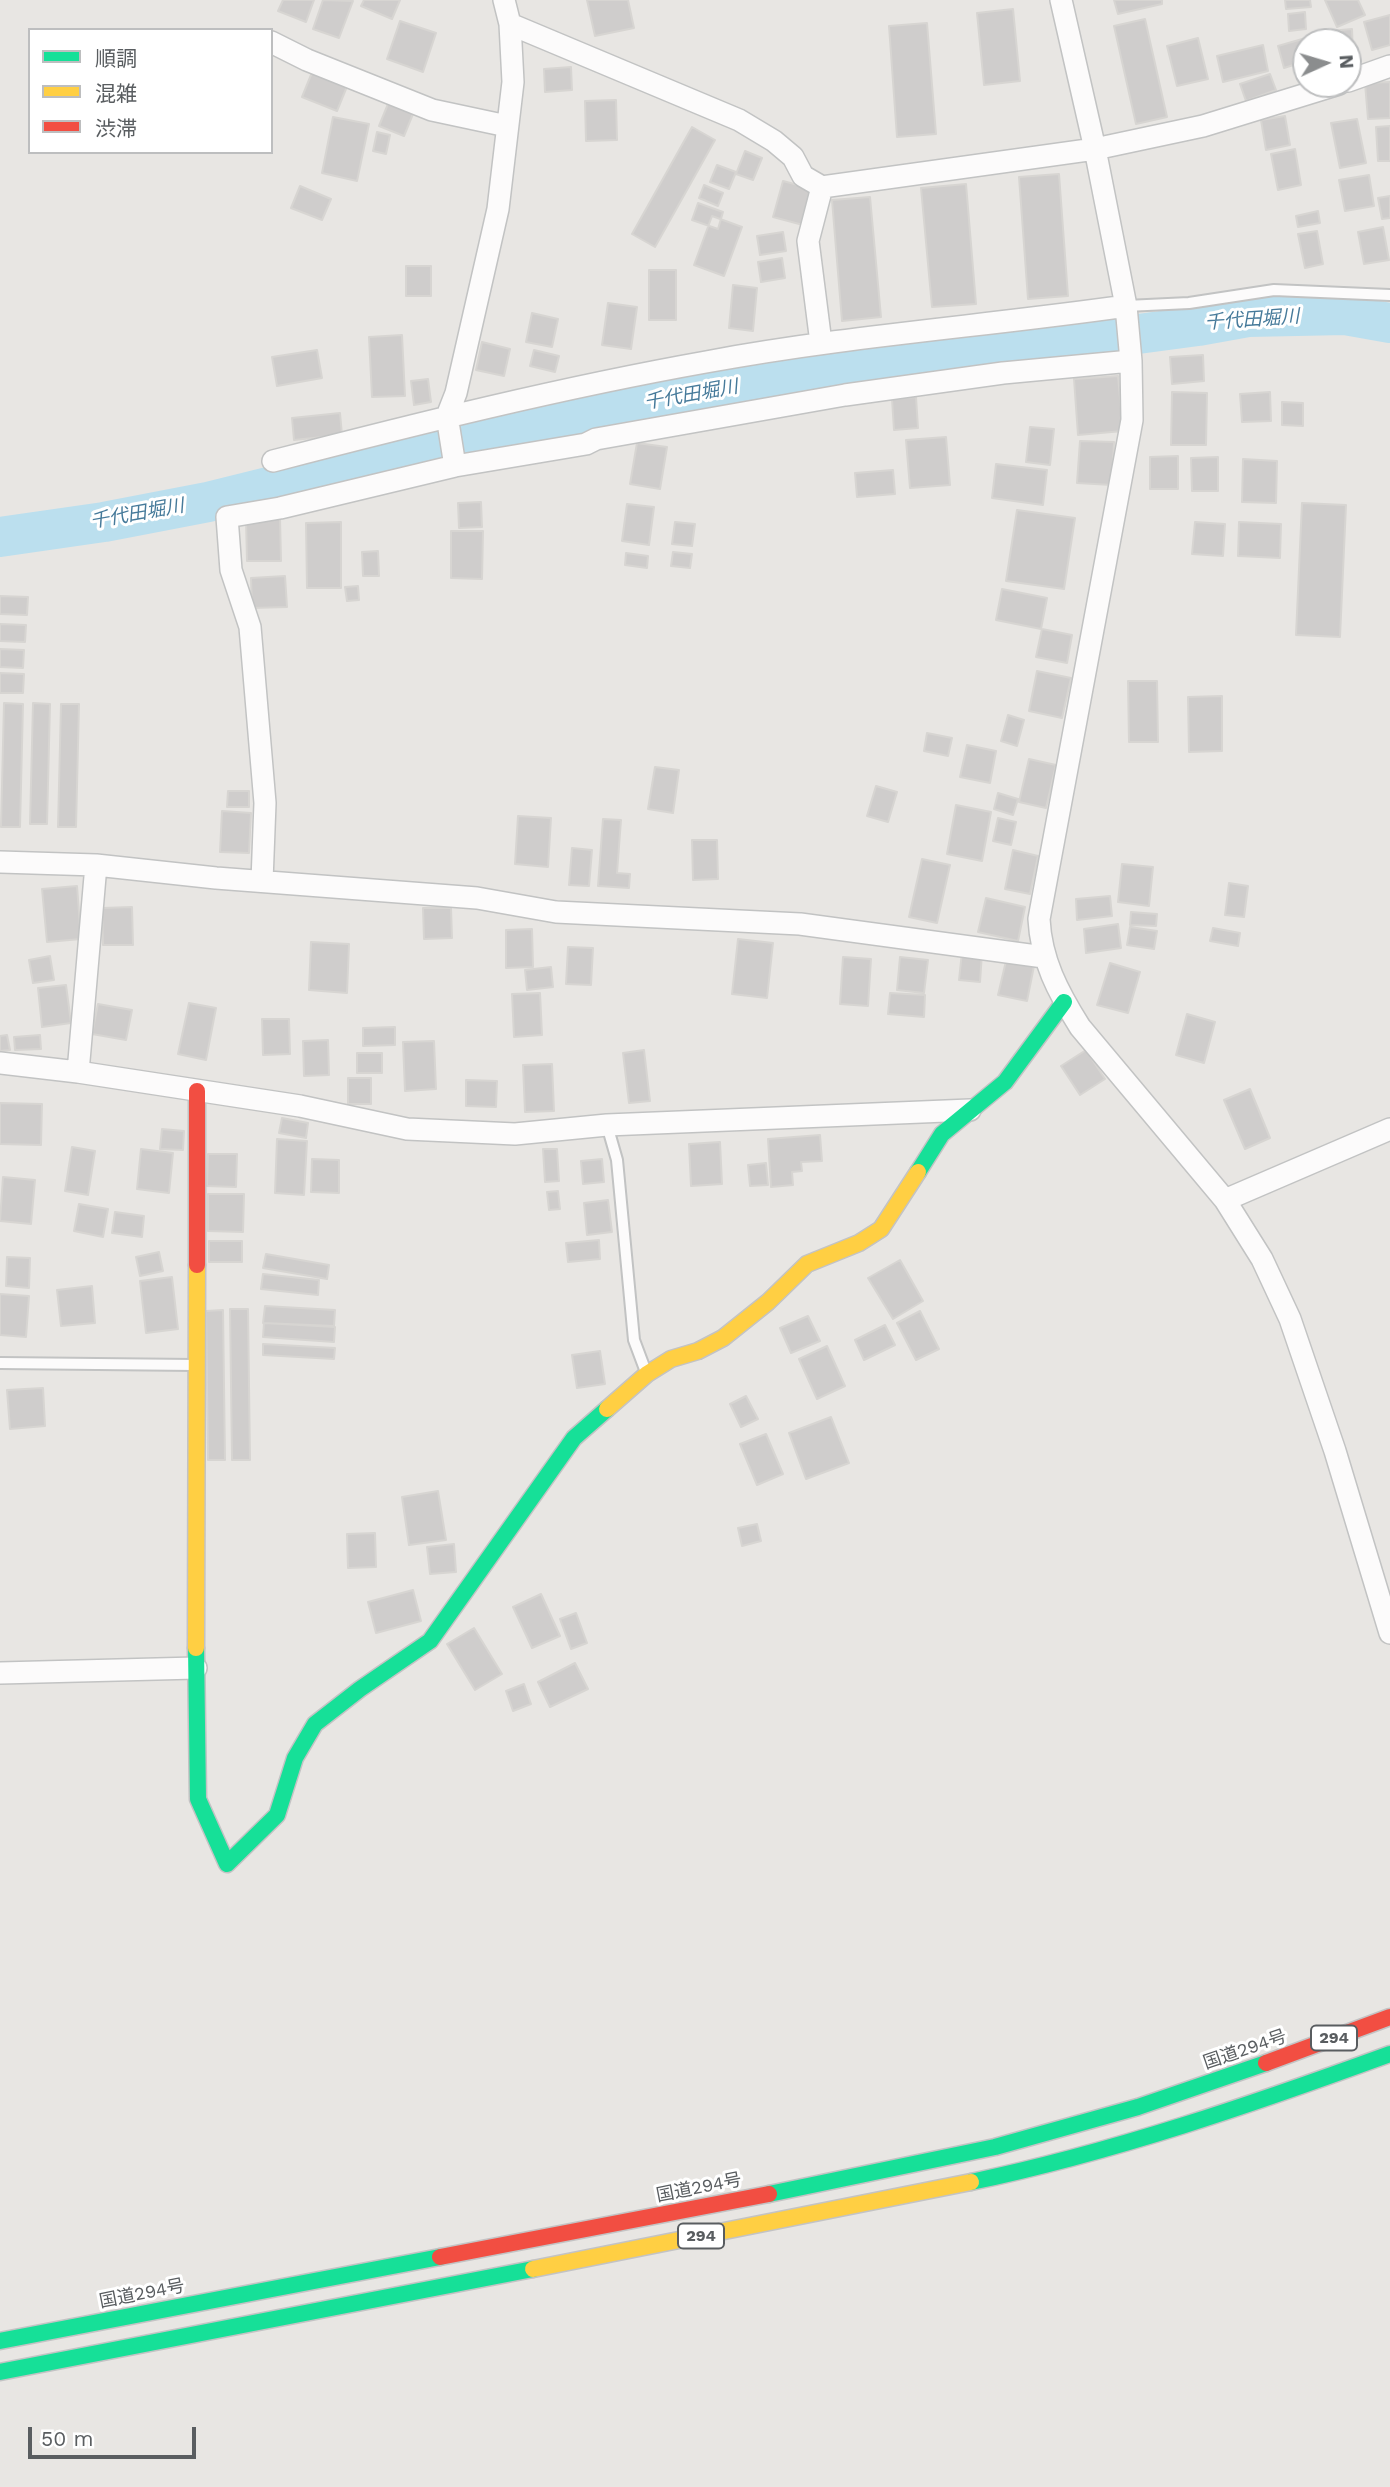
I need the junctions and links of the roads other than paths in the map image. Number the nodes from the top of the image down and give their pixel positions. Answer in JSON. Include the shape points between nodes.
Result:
{"nodes":[{"id":1,"x":504,"y":0,"type":"edge"},
{"id":2,"x":1061,"y":0,"type":"edge"},
{"id":3,"x":510,"y":24,"type":"junction"},
{"id":4,"x":273,"y":43,"type":"edge"},
{"id":5,"x":1390,"y":66,"type":"edge"},
{"id":6,"x":1362,"y":76,"type":"edge"},
{"id":7,"x":1294,"y":98,"type":"edge"},
{"id":8,"x":507,"y":126,"type":"junction"},
{"id":9,"x":1095,"y":149,"type":"junction"},
{"id":10,"x":822,"y":187,"type":"junction"},
{"id":11,"x":1390,"y":295,"type":"edge"},
{"id":12,"x":1126,"y":306,"type":"junction"},
{"id":13,"x":821,"y":343,"type":"junction"},
{"id":14,"x":1131,"y":361,"type":"junction"},
{"id":15,"x":447,"y":416,"type":"junction"},
{"id":16,"x":272,"y":461,"type":"dead end"},
{"id":17,"x":455,"y":466,"type":"junction"},
{"id":18,"x":0,"y":862,"type":"edge"},
{"id":19,"x":96,"y":865,"type":"junction"},
{"id":20,"x":262,"y":881,"type":"junction"},
{"id":21,"x":1044,"y":957,"type":"junction"},
{"id":22,"x":1065,"y":1002,"type":"junction"},
{"id":23,"x":0,"y":1063,"type":"edge"},
{"id":24,"x":78,"y":1072,"type":"junction"},
{"id":25,"x":197,"y":1091,"type":"junction"},
{"id":26,"x":970,"y":1110,"type":"junction"},
{"id":27,"x":607,"y":1125,"type":"junction"},
{"id":28,"x":1390,"y":1129,"type":"edge"},
{"id":29,"x":1225,"y":1200,"type":"junction"},
{"id":30,"x":0,"y":1363,"type":"edge"},
{"id":31,"x":196,"y":1365,"type":"junction"},
{"id":32,"x":647,"y":1374,"type":"junction"},
{"id":33,"x":1390,"y":1633,"type":"edge"},
{"id":34,"x":196,"y":1668,"type":"junction"},
{"id":35,"x":0,"y":1673,"type":"edge"},
{"id":36,"x":1390,"y":2017,"type":"edge"},
{"id":37,"x":1390,"y":2054,"type":"edge"},
{"id":38,"x":0,"y":2341,"type":"edge"},
{"id":39,"x":0,"y":2372,"type":"edge"}],
"edges":[{"from":1,"to":3,"type":"street"},
{"from":2,"to":9,"type":"street"},
{"from":3,"to":8,"type":"street","via":[[513,82]]},
{"from":3,"to":10,"type":"street","via":[[739,120],[774,141],[793,157],[803,176]]},
{"from":4,"to":8,"type":"street","via":[[432,110]]},
{"from":5,"to":6,"type":"street"},
{"from":7,"to":9,"type":"street","via":[[1203,126]]},
{"from":8,"to":15,"type":"street","via":[[498,209]]},
{"from":9,"to":10,"type":"street"},
{"from":9,"to":12,"type":"street"},
{"from":10,"to":13,"type":"street","via":[[808,241]]},
{"from":11,"to":12,"type":"lane","via":[[1274,290],[1189,303]]},
{"from":12,"to":13,"type":"street"},
{"from":12,"to":14,"type":"street"},
{"from":13,"to":15,"type":"street"},
{"from":14,"to":17,"type":"street","via":[[845,395]]},
{"from":14,"to":21,"type":"street","via":[[1132,420],[1039,919]]},
{"from":15,"to":16,"type":"street"},
{"from":15,"to":17,"type":"street"},
{"from":17,"to":20,"type":"street","via":[[227,517],[231,570],[250,627],[265,803]]},
{"from":18,"to":19,"type":"street"},
{"from":19,"to":20,"type":"street"},
{"from":19,"to":24,"type":"street"},
{"from":20,"to":21,"type":"street","via":[[477,898],[556,912],[800,924]]},
{"from":21,"to":22,"type":"street"},
{"from":22,"to":26,"type":"main road","via":[[1004,1082]]},
{"from":22,"to":29,"type":"street","via":[[1080,1027]]},
{"from":23,"to":24,"type":"street"},
{"from":24,"to":25,"type":"street"},
{"from":25,"to":27,"type":"street","via":[[300,1106],[407,1129],[515,1134]]},
{"from":25,"to":31,"type":"main road"},
{"from":26,"to":27,"type":"street"},
{"from":26,"to":32,"type":"main road","via":[[942,1134],[881,1229],[807,1264],[723,1338]]},
{"from":27,"to":32,"type":"lane","via":[[617,1160],[634,1340]]},
{"from":28,"to":29,"type":"street"},
{"from":29,"to":33,"type":"street","via":[[1262,1259],[1290,1319]]},
{"from":30,"to":31,"type":"lane"},
{"from":31,"to":34,"type":"main road"},
{"from":32,"to":34,"type":"main road","via":[[574,1438],[430,1641],[315,1724],[295,1758],[277,1815],[227,1864],[198,1799]]},
{"from":34,"to":35,"type":"street"},
{"from":36,"to":38,"type":"main road","name":"国道294号","number":"294","via":[[1138,2107],[995,2147],[834,2182]]},
{"from":37,"to":39,"type":"main road","number":"294","via":[[1267,2099],[1003,2175]]}]}
